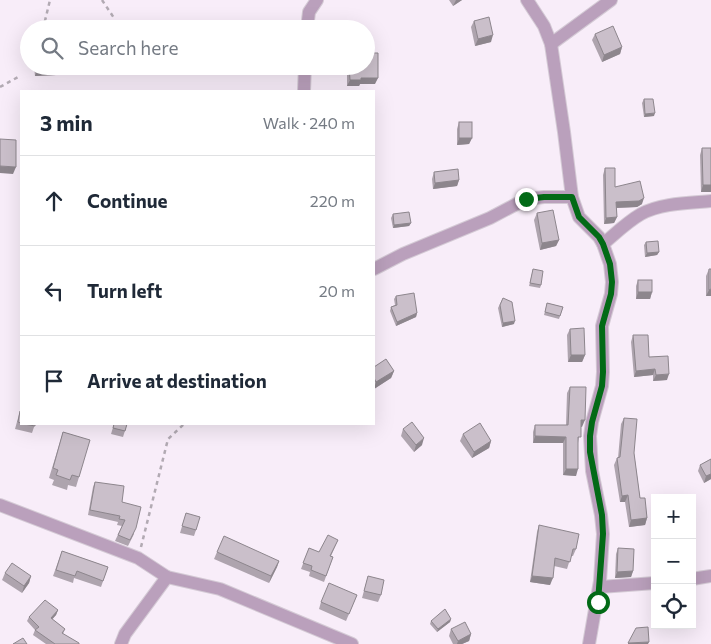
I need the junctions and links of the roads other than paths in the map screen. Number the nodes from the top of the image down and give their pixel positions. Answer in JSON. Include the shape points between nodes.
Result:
{"nodes":[{"id":1,"x":317,"y":0,"type":"edge"},
{"id":2,"x":527,"y":0,"type":"edge"},
{"id":3,"x":611,"y":0,"type":"edge"},
{"id":4,"x":308,"y":20,"type":"edge"},
{"id":5,"x":552,"y":44,"type":"junction"},
{"id":6,"x":305,"y":75,"type":"edge"},
{"id":7,"x":304,"y":90,"type":"edge"},
{"id":8,"x":572,"y":197,"type":"junction"},
{"id":9,"x":711,"y":201,"type":"edge"},
{"id":10,"x":603,"y":244,"type":"junction"},
{"id":11,"x":375,"y":268,"type":"edge"},
{"id":12,"x":0,"y":505,"type":"edge"},
{"id":13,"x":711,"y":576,"type":"edge"},
{"id":14,"x":166,"y":577,"type":"junction"},
{"id":15,"x":696,"y":578,"type":"edge"},
{"id":16,"x":651,"y":583,"type":"edge"},
{"id":17,"x":600,"y":587,"type":"junction"},
{"id":18,"x":121,"y":644,"type":"edge"},
{"id":19,"x":352,"y":644,"type":"edge"},
{"id":20,"x":589,"y":644,"type":"edge"}],
"edges":[{"from":1,"to":4,"type":"street"},
{"from":2,"to":5,"type":"street"},
{"from":3,"to":5,"type":"street"},
{"from":5,"to":8,"type":"street"},
{"from":6,"to":7,"type":"street"},
{"from":8,"to":10,"type":"street","via":[[579,217]]},
{"from":8,"to":11,"type":"street","via":[[526,199]]},
{"from":9,"to":10,"type":"street","via":[[648,211],[631,220]]},
{"from":10,"to":17,"type":"street","via":[[610,264],[611,294],[602,326],[602,386],[590,436],[591,461],[602,515]]},
{"from":12,"to":14,"type":"street","via":[[138,558]]},
{"from":13,"to":15,"type":"street"},
{"from":14,"to":18,"type":"street"},
{"from":14,"to":19,"type":"street","via":[[220,589]]},
{"from":16,"to":17,"type":"street"},
{"from":17,"to":20,"type":"street"}]}
